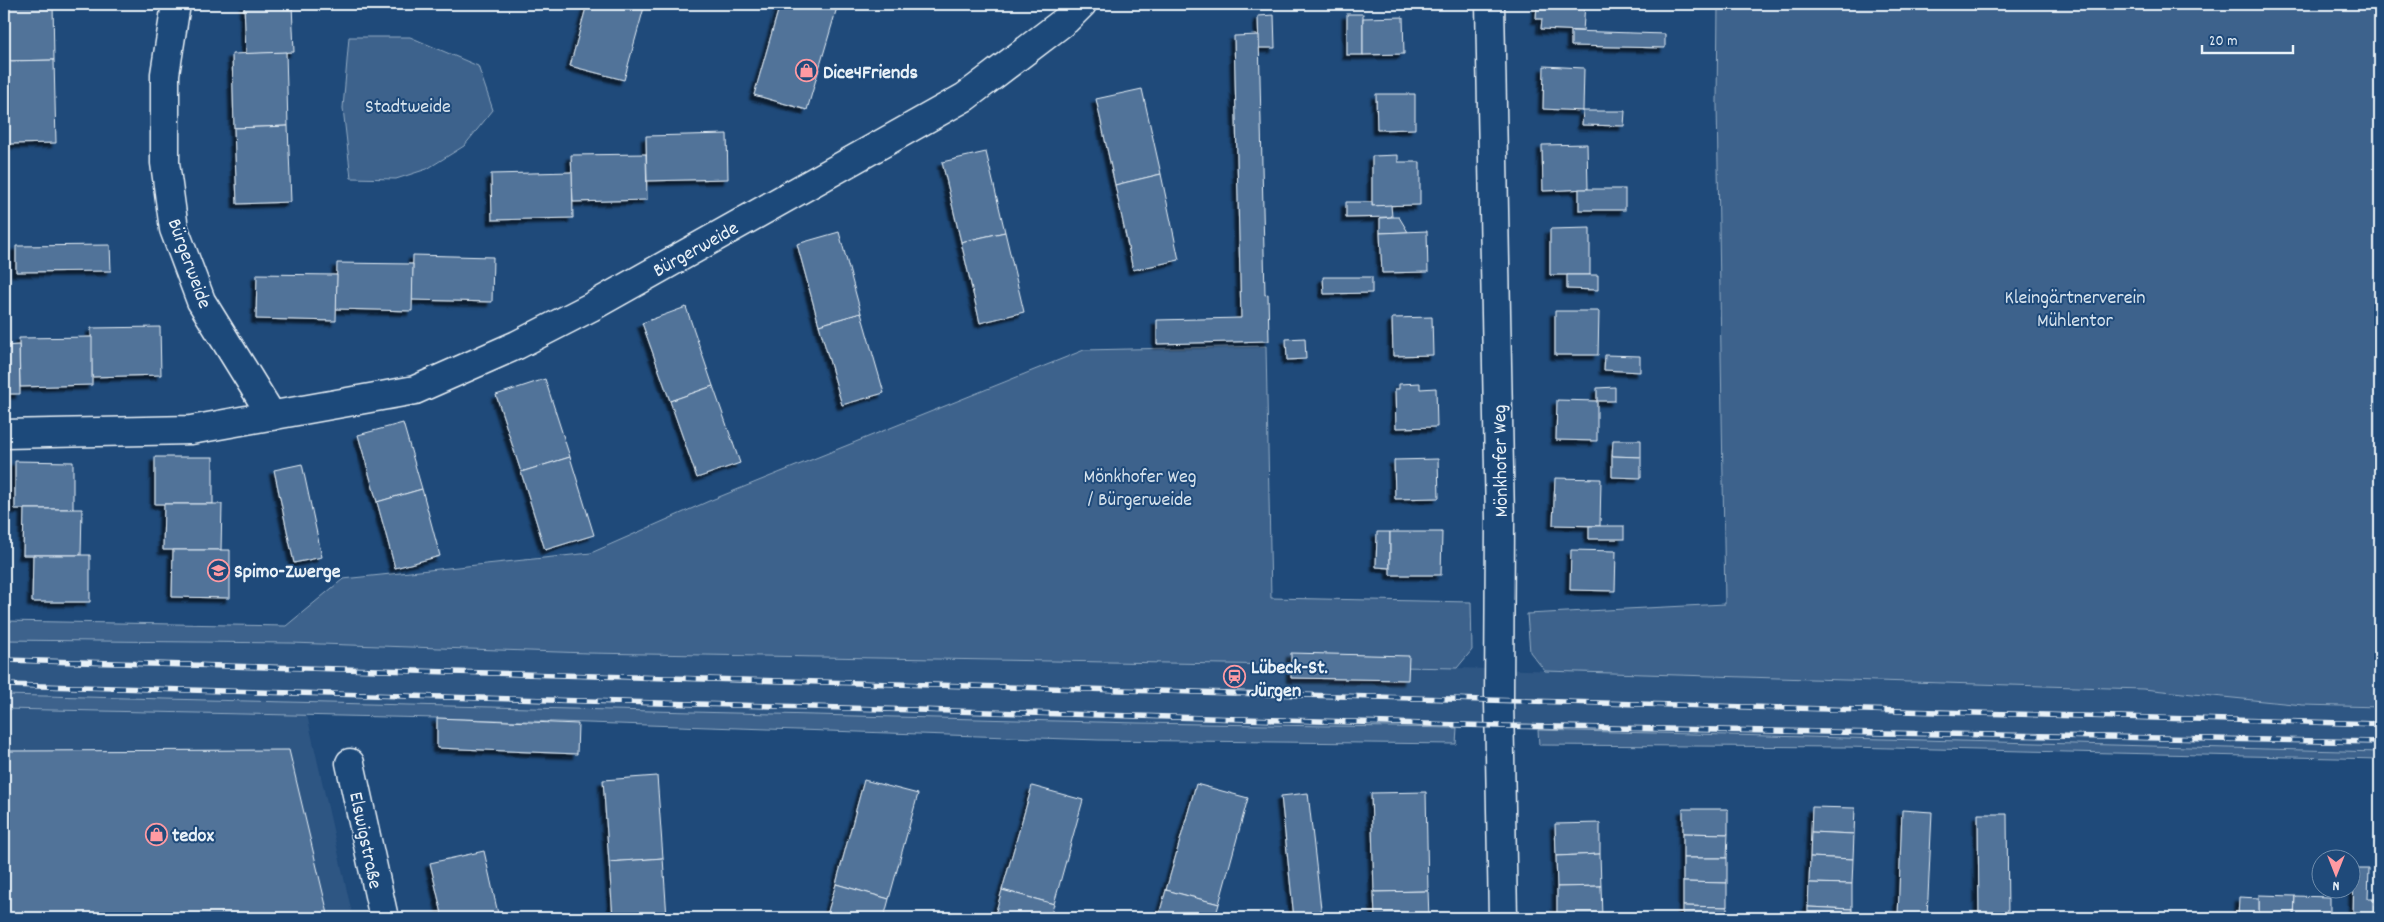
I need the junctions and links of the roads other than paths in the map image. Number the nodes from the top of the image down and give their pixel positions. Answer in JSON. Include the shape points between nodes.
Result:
{"nodes":[{"id":1,"x":176,"y":4,"type":"edge"},
{"id":2,"x":1082,"y":4,"type":"edge"},
{"id":3,"x":1490,"y":4,"type":"edge"},
{"id":4,"x":272,"y":416,"type":"junction"},
{"id":5,"x":4,"y":434,"type":"edge"},
{"id":6,"x":350,"y":763,"type":"dead end"},
{"id":7,"x":384,"y":918,"type":"edge"},
{"id":8,"x":1503,"y":918,"type":"edge"}],
"edges":[{"from":1,"to":4,"type":"street","name":"Bürgerweide","via":[[165,74],[165,163],[174,229],[202,301]]},
{"from":2,"to":4,"type":"street","name":"Bürgerweide","via":[[1066,20],[965,97],[591,307],[517,345],[415,390]]},
{"from":3,"to":8,"type":"street","name":"Mönkhofer Weg","via":[[1500,520]]},
{"from":4,"to":5,"type":"street","name":"Bürgerweide","via":[[191,430]]},
{"from":6,"to":7,"type":"street","name":"Elswigstraße"}]}
